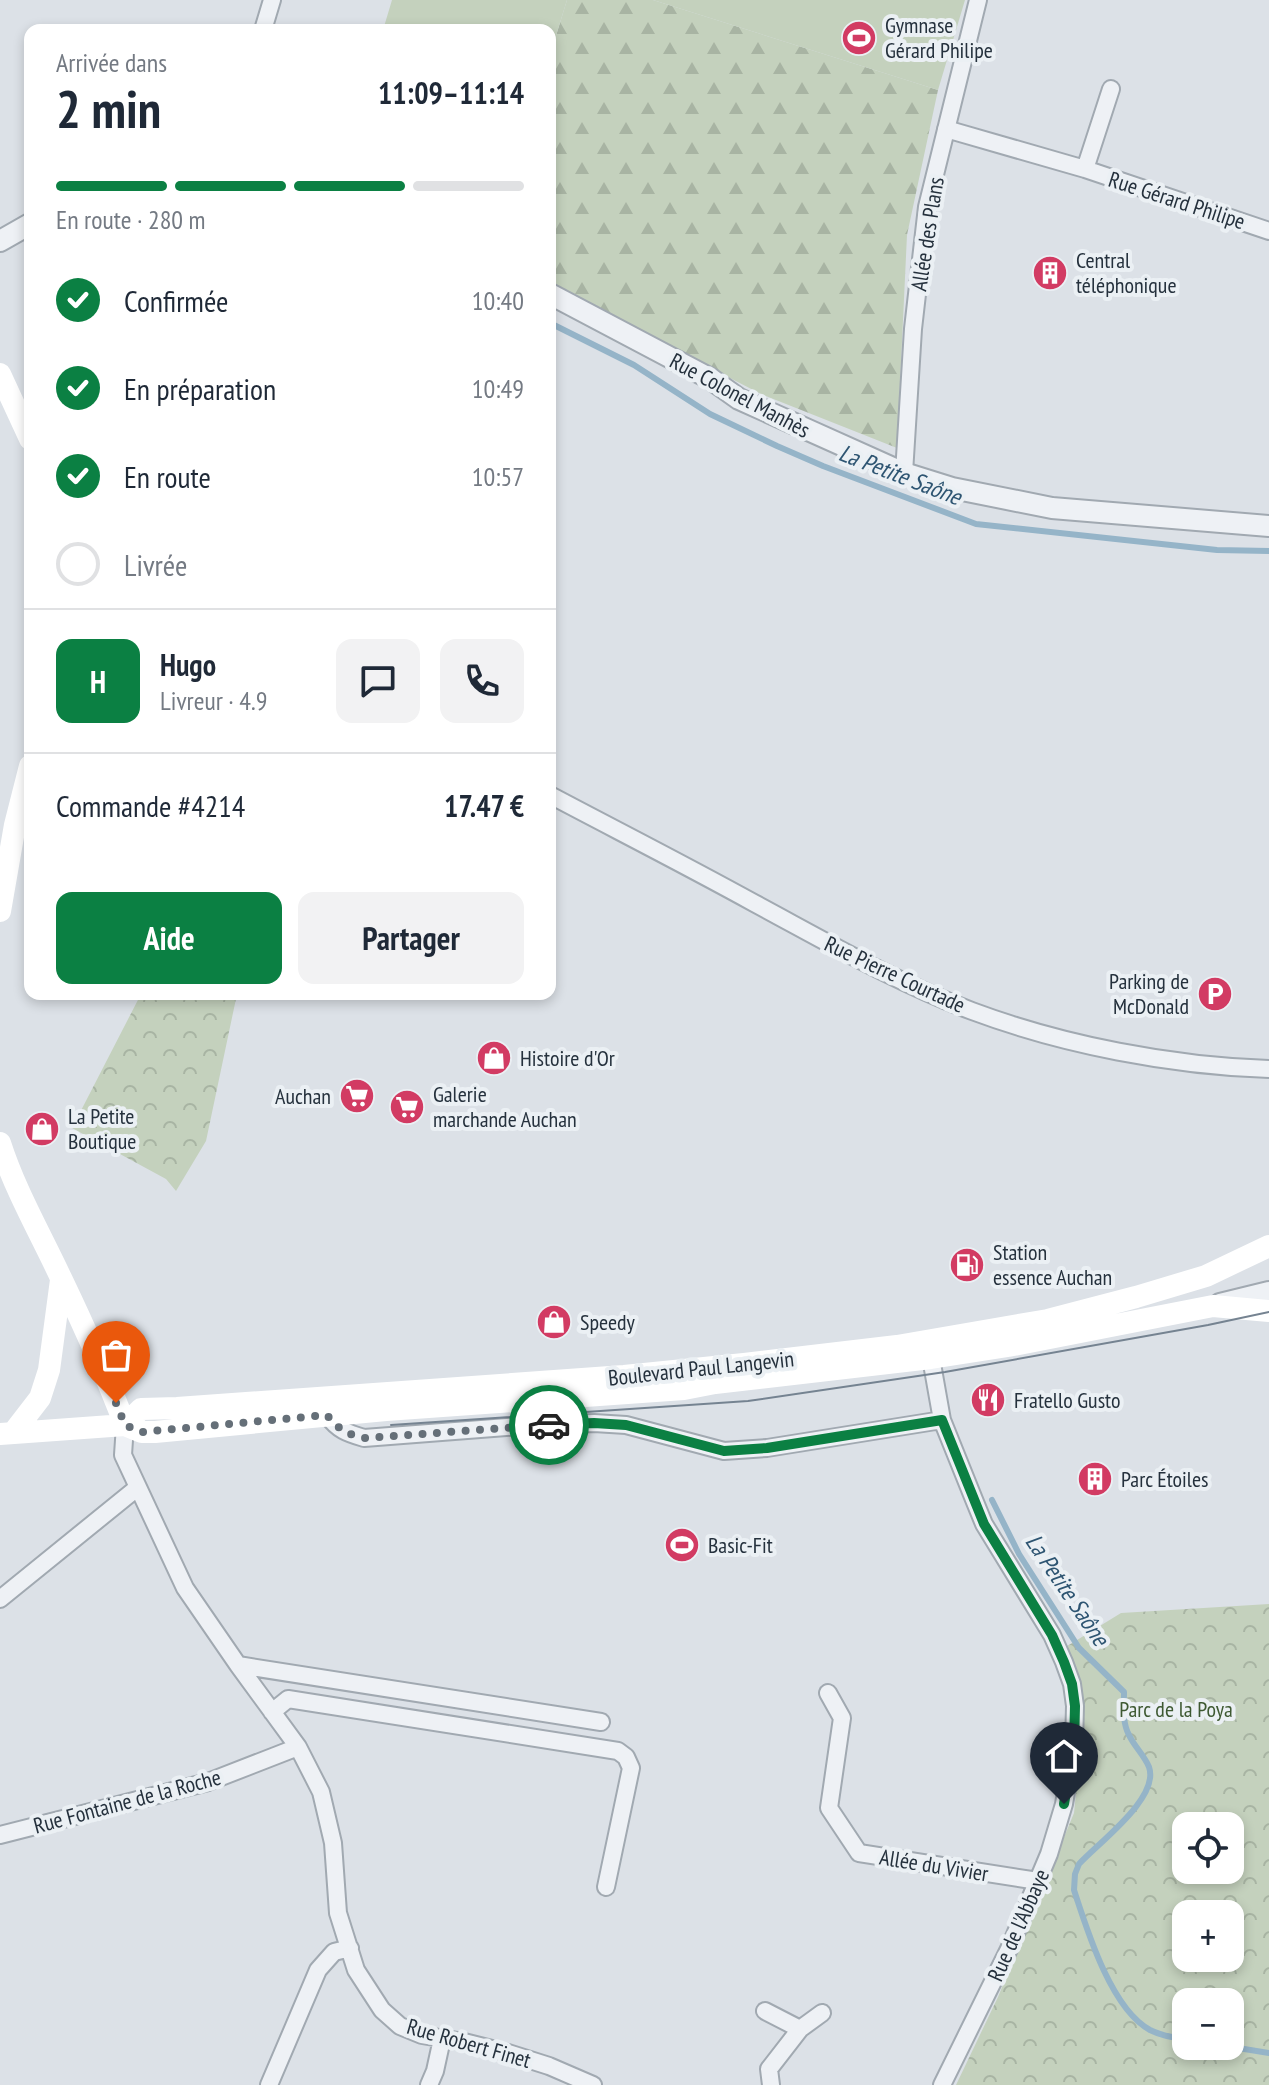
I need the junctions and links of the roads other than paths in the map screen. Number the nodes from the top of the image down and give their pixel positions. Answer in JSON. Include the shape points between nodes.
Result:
{"nodes":[{"id":1,"x":272,"y":0,"type":"edge"},
{"id":2,"x":978,"y":0,"type":"edge"},
{"id":3,"x":265,"y":24,"type":"edge"},
{"id":4,"x":1111,"y":89,"type":"dead end"},
{"id":5,"x":946,"y":129,"type":"junction"},
{"id":6,"x":1085,"y":169,"type":"junction"},
{"id":7,"x":24,"y":227,"type":"edge"},
{"id":8,"x":1269,"y":231,"type":"edge"},
{"id":9,"x":0,"y":241,"type":"edge"},
{"id":10,"x":556,"y":297,"type":"edge"},
{"id":11,"x":0,"y":374,"type":"edge"},
{"id":12,"x":24,"y":426,"type":"edge"},
{"id":13,"x":904,"y":473,"type":"junction"},
{"id":14,"x":1269,"y":526,"type":"edge"},
{"id":15,"x":24,"y":790,"type":"edge"},
{"id":16,"x":556,"y":798,"type":"edge"},
{"id":17,"x":0,"y":911,"type":"edge"},
{"id":18,"x":1269,"y":1069,"type":"edge"},
{"id":19,"x":1,"y":1152,"type":"edge"},
{"id":20,"x":1269,"y":1246,"type":"edge"},
{"id":21,"x":61,"y":1279,"type":"junction"},
{"id":22,"x":1269,"y":1292,"type":"edge"},
{"id":23,"x":1213,"y":1306,"type":"junction"},
{"id":24,"x":1269,"y":1311,"type":"edge"},
{"id":25,"x":960,"y":1336,"type":"junction"},
{"id":26,"x":931,"y":1358,"type":"junction"},
{"id":27,"x":327,"y":1415,"type":"junction"},
{"id":28,"x":942,"y":1420,"type":"junction"},
{"id":29,"x":125,"y":1425,"type":"junction"},
{"id":30,"x":7,"y":1434,"type":"edge"},
{"id":31,"x":137,"y":1488,"type":"junction"},
{"id":32,"x":0,"y":1599,"type":"edge"},
{"id":33,"x":238,"y":1665,"type":"junction"},
{"id":34,"x":828,"y":1693,"type":"dead end"},
{"id":35,"x":272,"y":1712,"type":"junction"},
{"id":36,"x":601,"y":1722,"type":"dead end"},
{"id":37,"x":298,"y":1747,"type":"junction"},
{"id":38,"x":0,"y":1835,"type":"edge"},
{"id":39,"x":1038,"y":1881,"type":"junction"},
{"id":40,"x":606,"y":1887,"type":"dead end"},
{"id":41,"x":350,"y":1948,"type":"junction"},
{"id":42,"x":765,"y":2011,"type":"dead end"},
{"id":43,"x":822,"y":2013,"type":"dead end"},
{"id":44,"x":800,"y":2029,"type":"junction"},
{"id":45,"x":442,"y":2039,"type":"junction"},
{"id":46,"x":269,"y":2085,"type":"edge"},
{"id":47,"x":429,"y":2085,"type":"edge"},
{"id":48,"x":593,"y":2085,"type":"edge"},
{"id":49,"x":771,"y":2085,"type":"edge"},
{"id":50,"x":942,"y":2085,"type":"edge"}],
"edges":[{"from":1,"to":3,"type":"street"},
{"from":2,"to":5,"type":"street","name":"Allée des Plans"},
{"from":4,"to":6,"type":"street","name":"Rue Gérard Philipe"},
{"from":5,"to":6,"type":"street","name":"Rue Gérard Philipe"},
{"from":5,"to":13,"type":"street","name":"Allée des Plans","via":[[927,207]]},
{"from":6,"to":8,"type":"street","name":"Rue Gérard Philipe"},
{"from":7,"to":9,"type":"street"},
{"from":10,"to":13,"type":"street","name":"Rue Colonel Manhès","via":[[739,399]]},
{"from":11,"to":12,"type":"main road"},
{"from":13,"to":14,"type":"street","name":"Rue Colonel Manhès","via":[[1052,508]]},
{"from":15,"to":17,"type":"main road"},
{"from":16,"to":18,"type":"street","name":"Rue Pierre Courtade","via":[[828,943],[971,1011],[1103,1049],[1204,1066]]},
{"from":19,"to":21,"type":"main road"},
{"from":20,"to":25,"type":"main road","name":"Boulevard Paul Langevin","via":[[1206,1276],[1136,1297]]},
{"from":21,"to":29,"type":"main road"},
{"from":21,"to":30,"type":"main road","via":[[40,1398]]},
{"from":22,"to":23,"type":"street"},
{"from":23,"to":24,"type":"main road","name":"Boulevard Paul Langevin"},
{"from":23,"to":26,"type":"main road","name":"Boulevard Paul Langevin"},
{"from":25,"to":26,"type":"street","name":"Boulevard Paul Langevin"},
{"from":25,"to":29,"type":"main road","name":"Boulevard Paul Langevin","via":[[624,1376],[141,1409]]},
{"from":26,"to":27,"type":"main road","name":"Boulevard Paul Langevin","via":[[684,1389]]},
{"from":26,"to":28,"type":"street","name":"Rue de l'Abbaye"},
{"from":27,"to":28,"type":"street","via":[[336,1427],[364,1438],[594,1423],[626,1425],[724,1451]]},
{"from":27,"to":29,"type":"main road","name":"Boulevard Paul Langevin","via":[[155,1432]]},
{"from":28,"to":39,"type":"street","name":"Rue de l'Abbaye","via":[[984,1524],[1052,1635],[1072,1684],[1074,1745],[1064,1804]]},
{"from":29,"to":30,"type":"main road"},
{"from":29,"to":31,"type":"street","name":"Rue Robert Finet","via":[[123,1455]]},
{"from":31,"to":32,"type":"street"},
{"from":31,"to":33,"type":"street","name":"Rue Robert Finet","via":[[185,1588]]},
{"from":33,"to":35,"type":"street","name":"Rue Robert Finet"},
{"from":33,"to":36,"type":"street"},
{"from":34,"to":39,"type":"street","name":"Allée du Vivier","via":[[842,1718],[829,1808],[859,1853]]},
{"from":35,"to":37,"type":"street","name":"Rue Robert Finet"},
{"from":35,"to":40,"type":"street","via":[[288,1699],[618,1751],[631,1768]]},
{"from":37,"to":38,"type":"street","name":"Rue Fontaine de la Roche","via":[[208,1782]]},
{"from":37,"to":41,"type":"street","name":"Rue Robert Finet","via":[[321,1792],[333,1843],[338,1913]]},
{"from":39,"to":50,"type":"street","name":"Rue de l'Abbaye"},
{"from":41,"to":45,"type":"street","name":"Rue Robert Finet","via":[[356,1970],[382,2010],[400,2026]]},
{"from":41,"to":46,"type":"street","via":[[334,1952],[318,1970]]},
{"from":42,"to":44,"type":"street"},
{"from":43,"to":44,"type":"street"},
{"from":44,"to":49,"type":"street","via":[[769,2069]]},
{"from":45,"to":47,"type":"street"},
{"from":45,"to":48,"type":"street","name":"Rue Robert Finet","via":[[508,2053]]}]}
